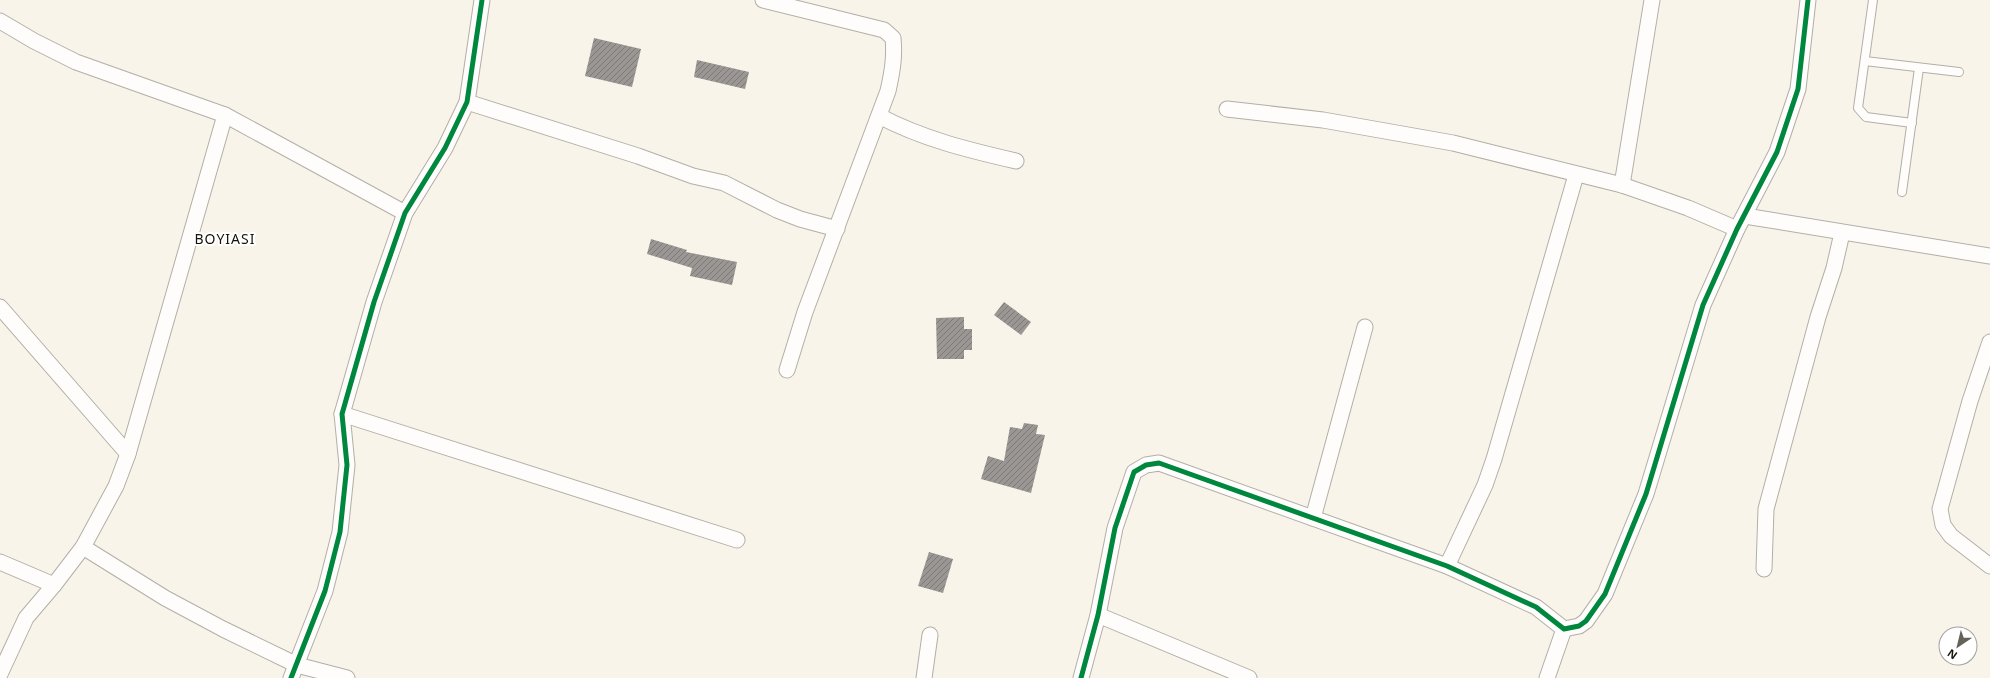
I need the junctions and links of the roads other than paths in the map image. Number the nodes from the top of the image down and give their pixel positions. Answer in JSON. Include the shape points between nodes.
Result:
{"nodes":[{"id":1,"x":482,"y":0,"type":"edge"},
{"id":2,"x":763,"y":0,"type":"edge"},
{"id":3,"x":1652,"y":0,"type":"edge"},
{"id":4,"x":1808,"y":0,"type":"edge"},
{"id":5,"x":1873,"y":0,"type":"edge"},
{"id":6,"x":0,"y":21,"type":"edge"},
{"id":7,"x":1865,"y":61,"type":"junction"},
{"id":8,"x":1919,"y":68,"type":"junction"},
{"id":9,"x":1959,"y":72,"type":"dead end"},
{"id":10,"x":467,"y":102,"type":"junction"},
{"id":11,"x":1227,"y":109,"type":"dead end"},
{"id":12,"x":225,"y":115,"type":"junction"},
{"id":13,"x":879,"y":116,"type":"junction"},
{"id":14,"x":1912,"y":123,"type":"junction"},
{"id":15,"x":1016,"y":161,"type":"dead end"},
{"id":16,"x":1576,"y":174,"type":"junction"},
{"id":17,"x":1622,"y":186,"type":"junction"},
{"id":18,"x":1902,"y":192,"type":"dead end"},
{"id":19,"x":405,"y":213,"type":"junction"},
{"id":20,"x":1741,"y":222,"type":"junction"},
{"id":21,"x":837,"y":228,"type":"junction"},
{"id":22,"x":1842,"y":233,"type":"junction"},
{"id":23,"x":1990,"y":256,"type":"edge"},
{"id":24,"x":0,"y":307,"type":"edge"},
{"id":25,"x":1365,"y":327,"type":"dead end"},
{"id":26,"x":1990,"y":342,"type":"edge"},
{"id":27,"x":787,"y":370,"type":"dead end"},
{"id":28,"x":342,"y":414,"type":"junction"},
{"id":29,"x":128,"y":454,"type":"junction"},
{"id":30,"x":1313,"y":518,"type":"junction"},
{"id":31,"x":737,"y":540,"type":"dead end"},
{"id":32,"x":83,"y":547,"type":"junction"},
{"id":33,"x":0,"y":562,"type":"edge"},
{"id":34,"x":1447,"y":566,"type":"junction"},
{"id":35,"x":1990,"y":566,"type":"edge"},
{"id":36,"x":1764,"y":569,"type":"dead end"},
{"id":37,"x":54,"y":585,"type":"junction"},
{"id":38,"x":1098,"y":615,"type":"junction"},
{"id":39,"x":1564,"y":629,"type":"junction"},
{"id":40,"x":930,"y":635,"type":"dead end"},
{"id":41,"x":294,"y":672,"type":"edge"},
{"id":42,"x":0,"y":674,"type":"edge"},
{"id":43,"x":347,"y":678,"type":"edge"},
{"id":44,"x":924,"y":678,"type":"edge"},
{"id":45,"x":1081,"y":678,"type":"edge"},
{"id":46,"x":1249,"y":678,"type":"edge"},
{"id":47,"x":1547,"y":678,"type":"edge"}],
"edges":[{"from":1,"to":10,"type":"street"},
{"from":2,"to":13,"type":"street","via":[[884,30],[890,34],[893,38],[894,65]]},
{"from":3,"to":17,"type":"street"},
{"from":4,"to":20,"type":"street","via":[[1798,89],[1777,152]]},
{"from":5,"to":7,"type":"lane"},
{"from":6,"to":12,"type":"street","via":[[76,62]]},
{"from":7,"to":8,"type":"lane"},
{"from":7,"to":14,"type":"lane","via":[[1858,108],[1860,112],[1866,116]]},
{"from":8,"to":9,"type":"lane"},
{"from":8,"to":14,"type":"lane"},
{"from":10,"to":19,"type":"street","via":[[445,148]]},
{"from":10,"to":21,"type":"street","via":[[693,176],[724,183],[794,217]]},
{"from":11,"to":16,"type":"street","via":[[1323,120],[1453,143]]},
{"from":12,"to":19,"type":"street"},
{"from":12,"to":29,"type":"street"},
{"from":13,"to":15,"type":"street","via":[[929,139]]},
{"from":13,"to":21,"type":"street"},
{"from":14,"to":18,"type":"lane"},
{"from":16,"to":17,"type":"street"},
{"from":16,"to":34,"type":"street","via":[[1494,459],[1485,485]]},
{"from":17,"to":20,"type":"street"},
{"from":19,"to":28,"type":"street","via":[[374,302]]},
{"from":20,"to":22,"type":"street"},
{"from":20,"to":39,"type":"street","via":[[1703,305],[1646,494],[1605,594],[1586,621],[1579,626]]},
{"from":21,"to":27,"type":"street","via":[[805,312]]},
{"from":22,"to":23,"type":"street"},
{"from":22,"to":36,"type":"street","via":[[1766,509]]},
{"from":24,"to":29,"type":"street"},
{"from":25,"to":30,"type":"street"},
{"from":26,"to":35,"type":"street","via":[[1970,401],[1940,509],[1943,525],[1951,536]]},
{"from":28,"to":31,"type":"street"},
{"from":28,"to":41,"type":"street","via":[[346,465],[340,532],[325,591]]},
{"from":29,"to":32,"type":"street","via":[[116,486]]},
{"from":30,"to":34,"type":"street"},
{"from":30,"to":38,"type":"street","via":[[1159,463],[1146,465],[1134,472],[1115,528]]},
{"from":32,"to":37,"type":"street"},
{"from":32,"to":41,"type":"street","via":[[165,598]]},
{"from":33,"to":37,"type":"street"},
{"from":34,"to":39,"type":"street","via":[[1536,607]]},
{"from":37,"to":42,"type":"street","via":[[26,618]]},
{"from":38,"to":45,"type":"street"},
{"from":38,"to":46,"type":"street"},
{"from":39,"to":47,"type":"street"},
{"from":40,"to":44,"type":"street"},
{"from":41,"to":43,"type":"street"}]}
